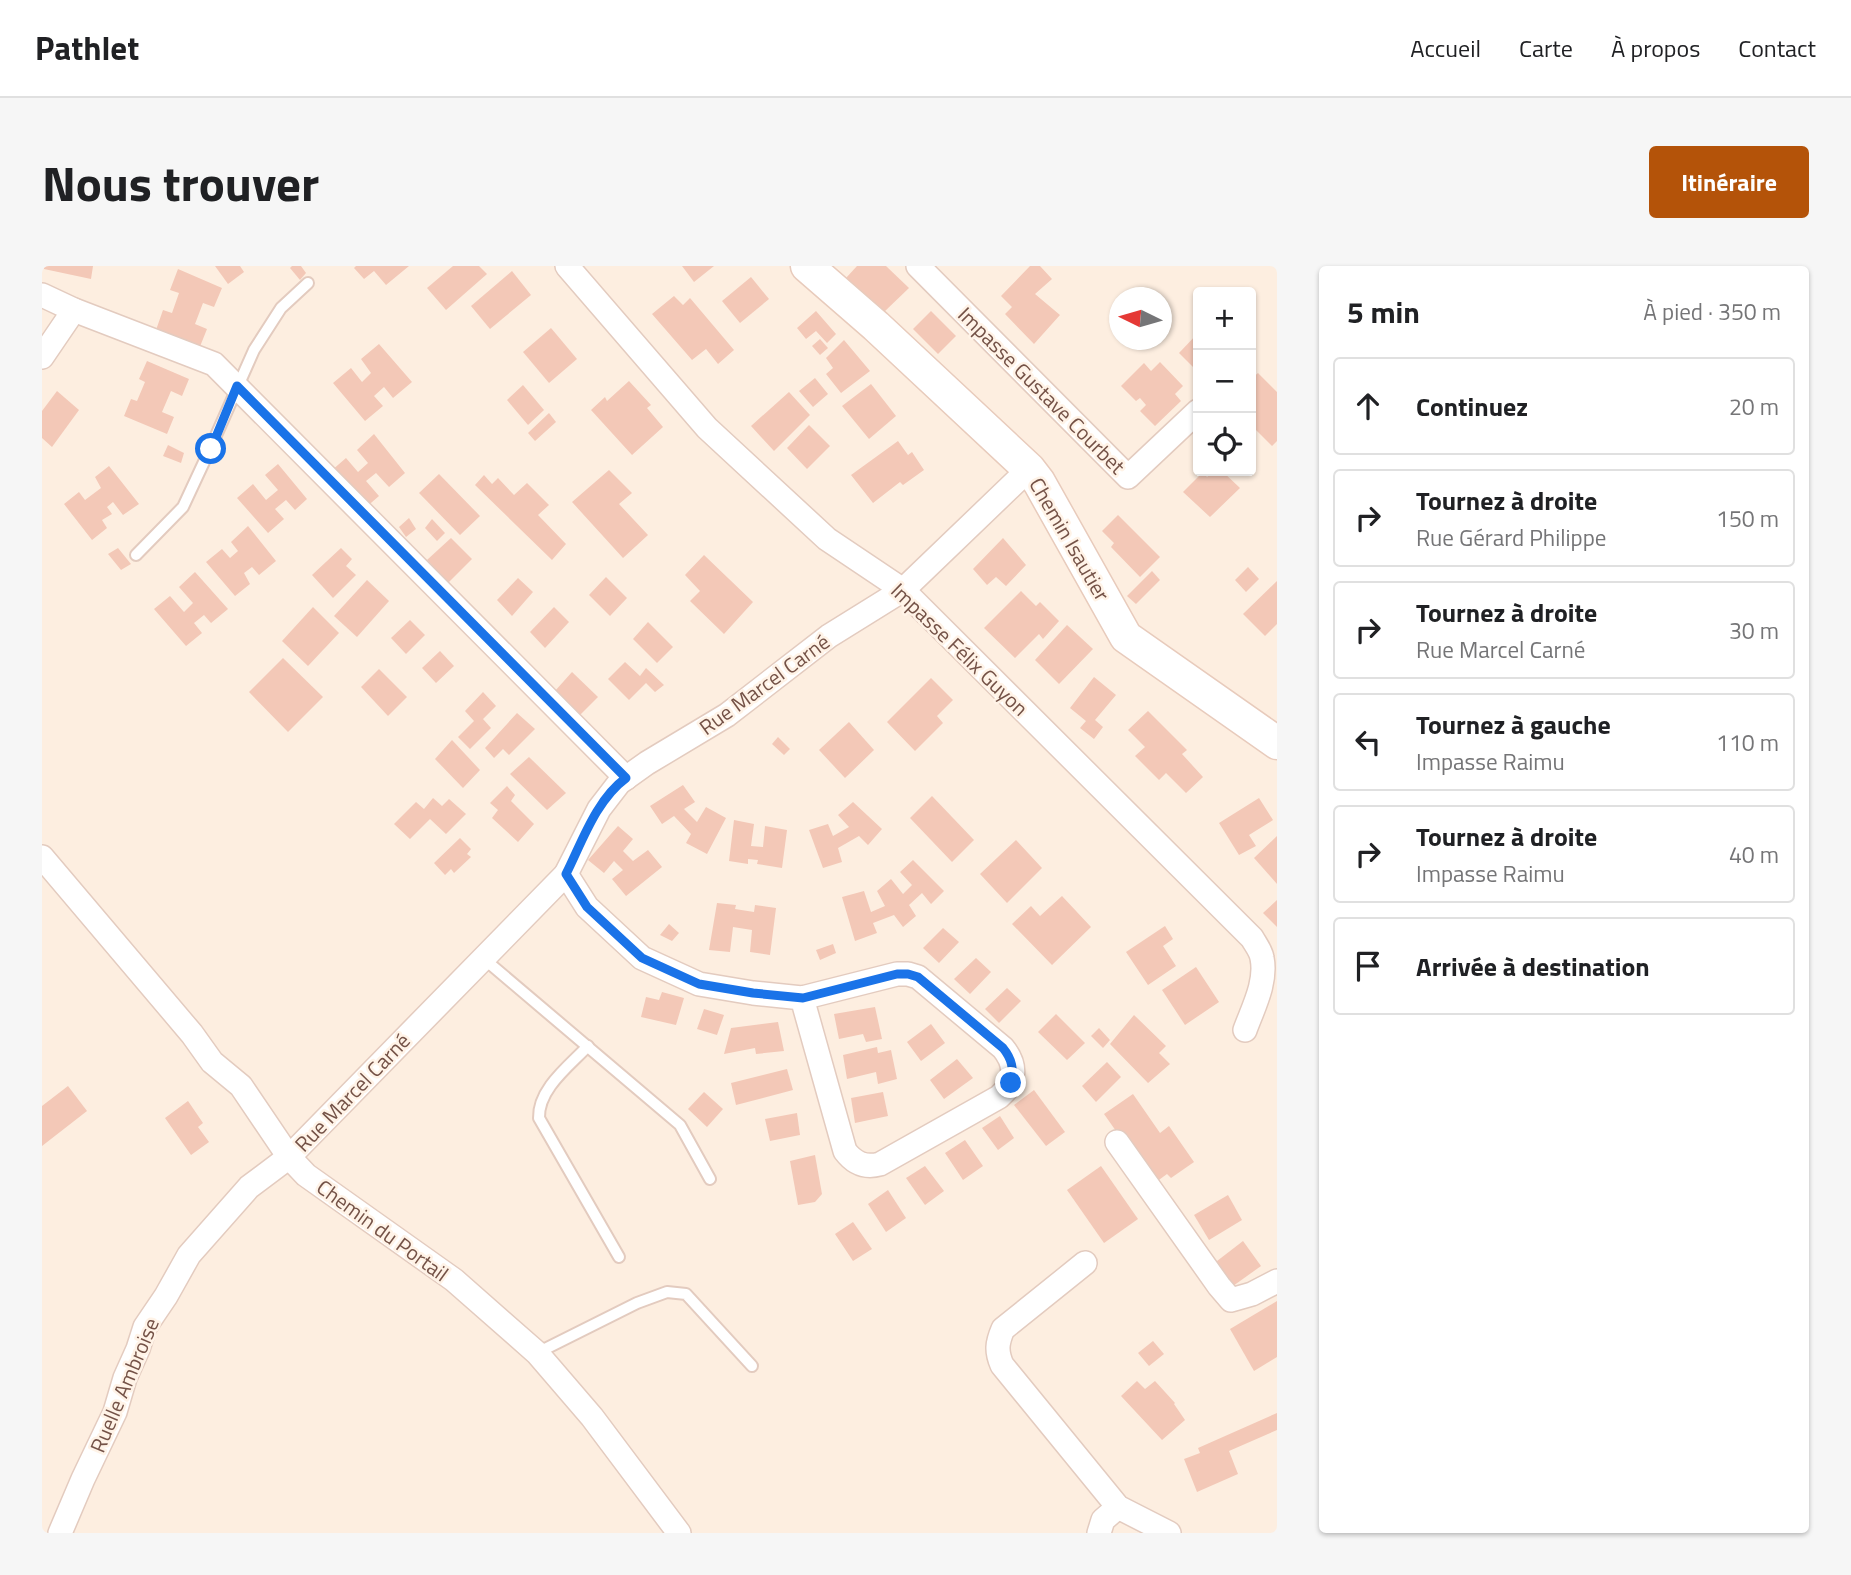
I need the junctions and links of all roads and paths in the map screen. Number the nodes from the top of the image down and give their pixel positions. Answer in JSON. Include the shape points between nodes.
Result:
{"nodes":[{"id":1,"x":568,"y":266,"type":"edge"},
{"id":2,"x":807,"y":266,"type":"edge"},
{"id":3,"x":918,"y":266,"type":"edge"},
{"id":4,"x":308,"y":283,"type":"dead end"},
{"id":5,"x":42,"y":295,"type":"edge"},
{"id":6,"x":74,"y":310,"type":"junction"},
{"id":7,"x":42,"y":357,"type":"edge"},
{"id":8,"x":237,"y":386,"type":"junction"},
{"id":9,"x":1196,"y":413,"type":"edge"},
{"id":10,"x":1029,"y":469,"type":"junction"},
{"id":11,"x":136,"y":555,"type":"dead end"},
{"id":12,"x":904,"y":590,"type":"junction"},
{"id":13,"x":1277,"y":743,"type":"edge"},
{"id":14,"x":626,"y":778,"type":"junction"},
{"id":15,"x":42,"y":857,"type":"edge"},
{"id":16,"x":566,"y":874,"type":"junction"},
{"id":17,"x":483,"y":958,"type":"junction"},
{"id":18,"x":803,"y":998,"type":"junction"},
{"id":19,"x":1245,"y":1030,"type":"dead end"},
{"id":20,"x":588,"y":1046,"type":"junction"},
{"id":21,"x":1117,"y":1142,"type":"dead end"},
{"id":22,"x":289,"y":1157,"type":"junction"},
{"id":23,"x":710,"y":1180,"type":"dead end"},
{"id":24,"x":619,"y":1257,"type":"dead end"},
{"id":25,"x":1085,"y":1263,"type":"dead end"},
{"id":26,"x":1277,"y":1281,"type":"edge"},
{"id":27,"x":537,"y":1353,"type":"junction"},
{"id":28,"x":752,"y":1366,"type":"dead end"},
{"id":29,"x":1118,"y":1507,"type":"junction"},
{"id":30,"x":60,"y":1533,"type":"edge"},
{"id":31,"x":679,"y":1533,"type":"edge"},
{"id":32,"x":1099,"y":1533,"type":"edge"},
{"id":33,"x":1169,"y":1533,"type":"edge"}],
"edges":[{"from":1,"to":12,"type":"street","name":"Impasse Félix Guyon","via":[[707,428],[827,539]]},
{"from":2,"to":10,"type":"main road","name":"Chemin Isautier"},
{"from":3,"to":9,"type":"street","name":"Impasse Gustave Courbet","via":[[1128,477]]},
{"from":4,"to":8,"type":"lane","via":[[281,308]]},
{"from":5,"to":6,"type":"street"},
{"from":6,"to":7,"type":"street"},
{"from":6,"to":8,"type":"street","via":[[214,364]]},
{"from":8,"to":11,"type":"lane","via":[[183,507]]},
{"from":8,"to":14,"type":"street"},
{"from":10,"to":12,"type":"street","name":"Rue Marcel Carné"},
{"from":10,"to":13,"type":"main road","name":"Chemin Isautier","via":[[1126,637]]},
{"from":12,"to":14,"type":"street","name":"Rue Marcel Carné","via":[[829,636],[727,715]]},
{"from":12,"to":19,"type":"street","name":"Impasse Félix Guyon","via":[[1252,938],[1263,971]]},
{"from":14,"to":16,"type":"street","name":"Rue Marcel Carné","via":[[599,809]]},
{"from":15,"to":22,"type":"street","name":"Chemin du Portail","via":[[212,1062],[241,1086]]},
{"from":16,"to":17,"type":"street","name":"Rue Marcel Carné"},
{"from":16,"to":18,"type":"street","via":[[587,907],[642,958],[699,984]]},
{"from":17,"to":20,"type":"lane"},
{"from":17,"to":22,"type":"street","name":"Rue Marcel Carné"},
{"from":18,"to":18,"type":"street","via":[[897,974],[918,977],[1003,1048],[1012,1064],[1011,1083],[999,1097],[880,1164],[856,1162],[845,1151]]},
{"from":20,"to":23,"type":"lane","via":[[680,1125]]},
{"from":20,"to":24,"type":"lane","via":[[549,1088],[539,1118]]},
{"from":21,"to":26,"type":"street","via":[[1231,1300]]},
{"from":22,"to":27,"type":"street","name":"Chemin du Portail","via":[[306,1175],[454,1280]]},
{"from":22,"to":30,"type":"street","name":"Ruelle Ambroise","via":[[249,1186],[189,1255],[145,1327],[115,1412]]},
{"from":25,"to":29,"type":"street","via":[[1003,1329],[997,1353]]},
{"from":27,"to":28,"type":"lane","via":[[667,1292],[686,1294]]},
{"from":27,"to":31,"type":"street","name":"Chemin du Portail","via":[[592,1417]]},
{"from":29,"to":32,"type":"street","via":[[1103,1520]]},
{"from":29,"to":33,"type":"street"}]}
